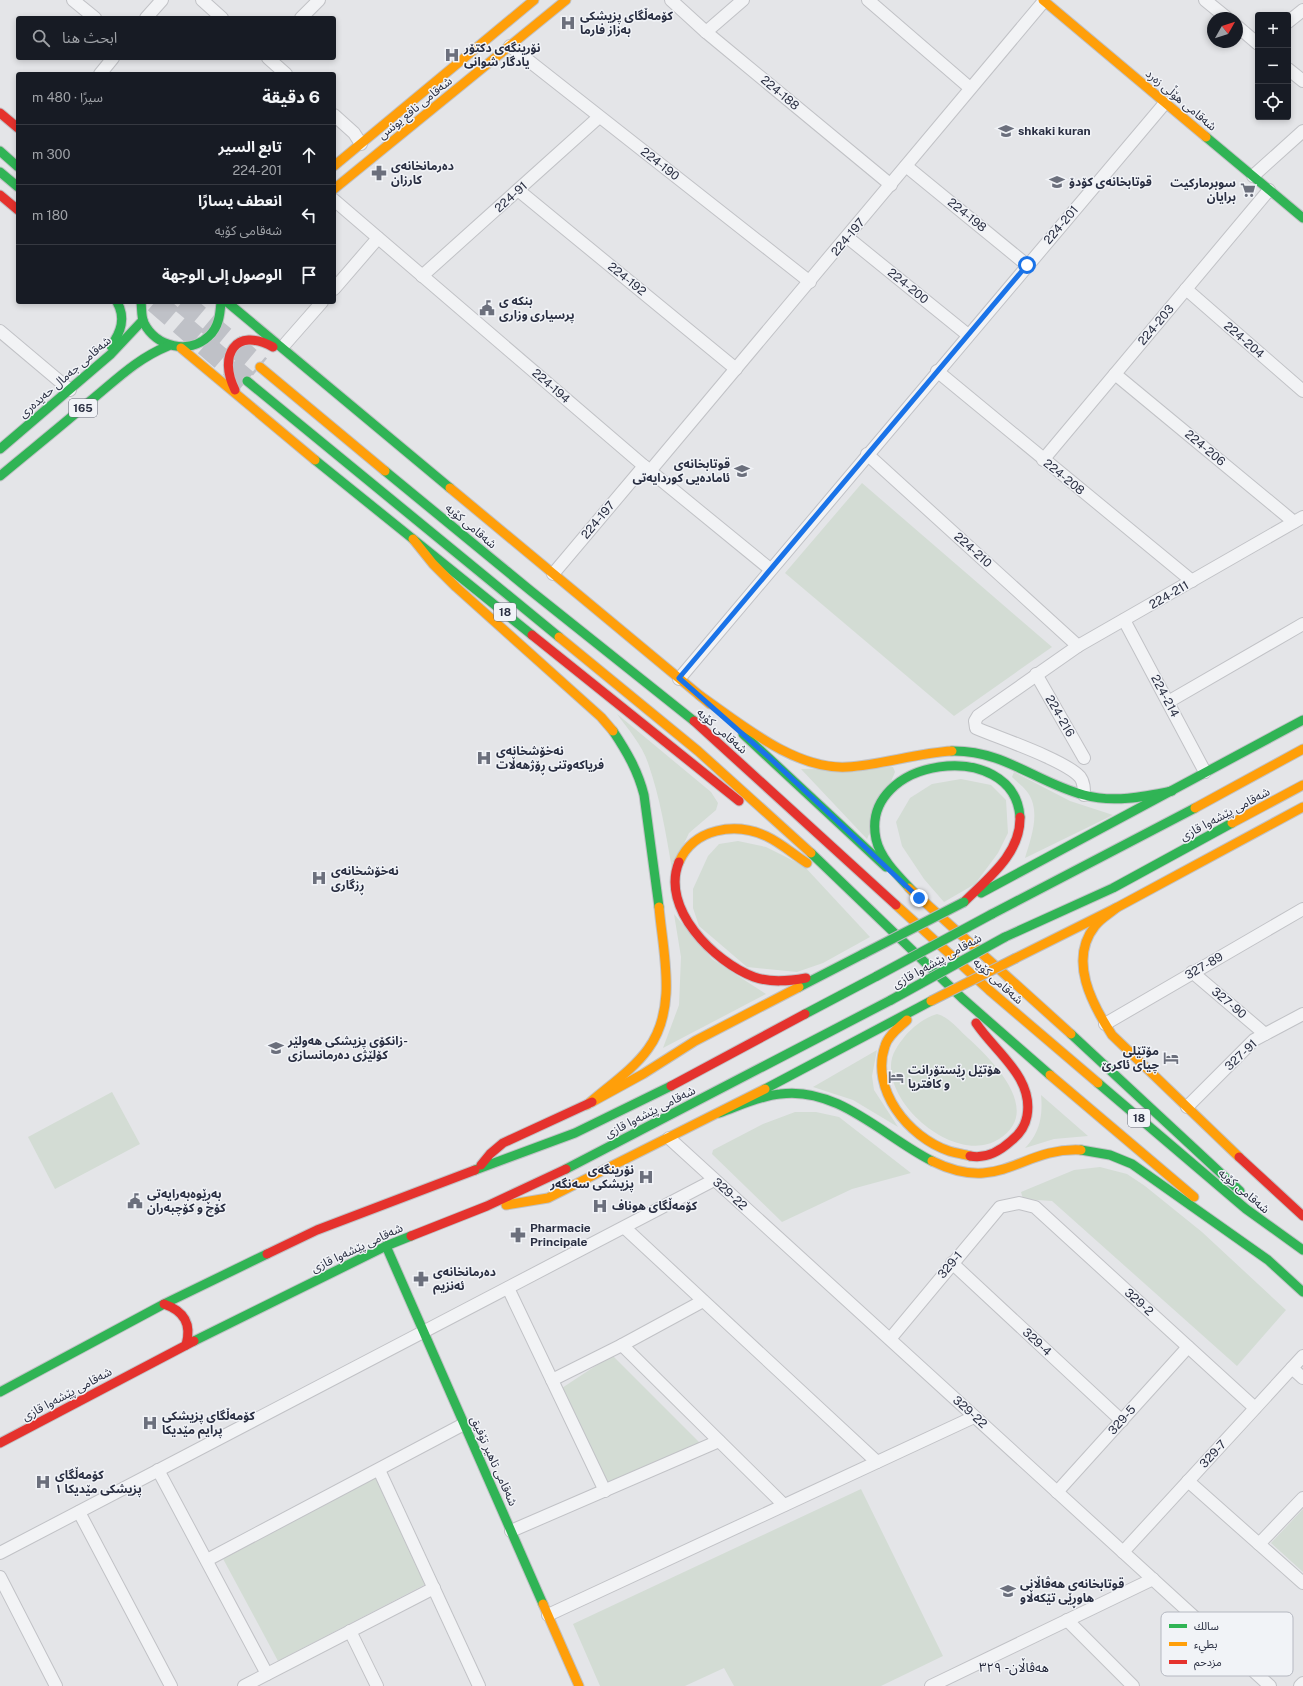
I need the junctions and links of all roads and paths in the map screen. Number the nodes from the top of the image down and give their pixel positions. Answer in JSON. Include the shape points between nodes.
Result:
{"nodes":[{"id":1,"x":73,"y":0,"type":"edge"},
{"id":2,"x":162,"y":0,"type":"edge"},
{"id":3,"x":202,"y":0,"type":"edge"},
{"id":4,"x":320,"y":0,"type":"edge"},
{"id":5,"x":534,"y":0,"type":"edge"},
{"id":6,"x":566,"y":0,"type":"edge"},
{"id":7,"x":671,"y":0,"type":"edge"},
{"id":8,"x":743,"y":0,"type":"edge"},
{"id":9,"x":868,"y":0,"type":"edge"},
{"id":10,"x":1206,"y":0,"type":"edge"},
{"id":11,"x":1043,"y":1,"type":"edge"},
{"id":12,"x":1303,"y":10,"type":"edge"},
{"id":13,"x":1220,"y":12,"type":"edge"},
{"id":14,"x":93,"y":16,"type":"edge"},
{"id":15,"x":148,"y":16,"type":"edge"},
{"id":16,"x":220,"y":16,"type":"edge"},
{"id":17,"x":303,"y":16,"type":"edge"},
{"id":18,"x":1291,"y":20,"type":"edge"},
{"id":19,"x":1243,"y":31,"type":"edge"},
{"id":20,"x":706,"y":32,"type":"junction"},
{"id":21,"x":1255,"y":41,"type":"edge"},
{"id":22,"x":510,"y":46,"type":"junction"},
{"id":23,"x":111,"y":60,"type":"edge"},
{"id":24,"x":270,"y":60,"type":"edge"},
{"id":25,"x":1291,"y":71,"type":"edge"},
{"id":26,"x":102,"y":72,"type":"edge"},
{"id":27,"x":284,"y":72,"type":"edge"},
{"id":28,"x":1303,"y":81,"type":"edge"},
{"id":29,"x":970,"y":88,"type":"junction"},
{"id":30,"x":1165,"y":103,"type":"junction"},
{"id":31,"x":0,"y":113,"type":"edge"},
{"id":32,"x":336,"y":117,"type":"edge"},
{"id":33,"x":599,"y":117,"type":"junction"},
{"id":34,"x":16,"y":126,"type":"edge"},
{"id":35,"x":1303,"y":131,"type":"edge"},
{"id":36,"x":360,"y":144,"type":"junction"},
{"id":37,"x":0,"y":151,"type":"edge"},
{"id":38,"x":336,"y":164,"type":"edge"},
{"id":39,"x":16,"y":165,"type":"edge"},
{"id":40,"x":906,"y":166,"type":"junction"},
{"id":41,"x":0,"y":172,"type":"edge"},
{"id":42,"x":1253,"y":176,"type":"junction"},
{"id":43,"x":16,"y":185,"type":"edge"},
{"id":44,"x":890,"y":185,"type":"junction"},
{"id":45,"x":336,"y":187,"type":"edge"},
{"id":46,"x":518,"y":190,"type":"junction"},
{"id":47,"x":1269,"y":190,"type":"junction"},
{"id":48,"x":0,"y":195,"type":"edge"},
{"id":49,"x":336,"y":202,"type":"edge"},
{"id":50,"x":16,"y":208,"type":"edge"},
{"id":51,"x":1303,"y":218,"type":"edge"},
{"id":52,"x":847,"y":237,"type":"junction"},
{"id":53,"x":378,"y":238,"type":"junction"},
{"id":54,"x":1027,"y":265,"type":"junction"},
{"id":55,"x":422,"y":276,"type":"junction"},
{"id":56,"x":810,"y":282,"type":"junction"},
{"id":57,"x":336,"y":287,"type":"edge"},
{"id":58,"x":1186,"y":289,"type":"junction"},
{"id":59,"x":118,"y":304,"type":"edge"},
{"id":60,"x":141,"y":304,"type":"edge"},
{"id":61,"x":221,"y":304,"type":"edge"},
{"id":62,"x":229,"y":304,"type":"edge"},
{"id":63,"x":320,"y":304,"type":"edge"},
{"id":64,"x":131,"y":306,"type":"dead end"},
{"id":65,"x":246,"y":306,"type":"dead end"},
{"id":66,"x":142,"y":317,"type":"junction"},
{"id":67,"x":0,"y":330,"type":"edge"},
{"id":68,"x":968,"y":335,"type":"junction"},
{"id":69,"x":286,"y":343,"type":"junction"},
{"id":70,"x":168,"y":346,"type":"junction"},
{"id":71,"x":181,"y":348,"type":"junction"},
{"id":72,"x":292,"y":356,"type":"junction"},
{"id":73,"x":180,"y":358,"type":"dead end"},
{"id":74,"x":162,"y":359,"type":"dead end"},
{"id":75,"x":95,"y":367,"type":"junction"},
{"id":76,"x":206,"y":367,"type":"junction"},
{"id":77,"x":260,"y":367,"type":"tunnel mouth"},
{"id":78,"x":736,"y":369,"type":"junction"},
{"id":79,"x":938,"y":371,"type":"junction"},
{"id":80,"x":1115,"y":374,"type":"junction"},
{"id":81,"x":247,"y":380,"type":"tunnel mouth"},
{"id":82,"x":70,"y":390,"type":"junction"},
{"id":83,"x":1303,"y":391,"type":"edge"},
{"id":84,"x":238,"y":394,"type":"junction"},
{"id":85,"x":91,"y":401,"type":"junction"},
{"id":86,"x":2,"y":444,"type":"edge"},
{"id":87,"x":867,"y":454,"type":"junction"},
{"id":88,"x":1043,"y":460,"type":"junction"},
{"id":89,"x":647,"y":468,"type":"junction"},
{"id":90,"x":0,"y":476,"type":"edge"},
{"id":91,"x":1299,"y":520,"type":"edge"},
{"id":92,"x":413,"y":539,"type":"junction"},
{"id":93,"x":770,"y":569,"type":"junction"},
{"id":94,"x":553,"y":574,"type":"junction"},
{"id":95,"x":1192,"y":581,"type":"junction"},
{"id":96,"x":1124,"y":620,"type":"junction"},
{"id":97,"x":1303,"y":624,"type":"edge"},
{"id":98,"x":1078,"y":646,"type":"junction"},
{"id":99,"x":1036,"y":674,"type":"junction"},
{"id":100,"x":679,"y":678,"type":"junction"},
{"id":101,"x":699,"y":695,"type":"junction"},
{"id":102,"x":1168,"y":702,"type":"junction"},
{"id":103,"x":1303,"y":720,"type":"edge"},
{"id":104,"x":1303,"y":750,"type":"edge"},
{"id":105,"x":1084,"y":758,"type":"dead end"},
{"id":106,"x":1206,"y":772,"type":"junction"},
{"id":107,"x":1303,"y":785,"type":"edge"},
{"id":108,"x":1172,"y":791,"type":"junction"},
{"id":109,"x":1084,"y":795,"type":"junction"},
{"id":110,"x":1303,"y":807,"type":"edge"},
{"id":111,"x":832,"y":872,"type":"junction"},
{"id":112,"x":919,"y":898,"type":"junction"},
{"id":113,"x":861,"y":900,"type":"junction"},
{"id":114,"x":964,"y":902,"type":"junction"},
{"id":115,"x":1116,"y":908,"type":"junction"},
{"id":116,"x":1303,"y":909,"type":"edge"},
{"id":117,"x":830,"y":971,"type":"junction"},
{"id":118,"x":1192,"y":972,"type":"junction"},
{"id":119,"x":962,"y":998,"type":"junction"},
{"id":120,"x":931,"y":1001,"type":"junction"},
{"id":121,"x":1303,"y":1014,"type":"edge"},
{"id":122,"x":1105,"y":1024,"type":"junction"},
{"id":123,"x":1265,"y":1034,"type":"junction"},
{"id":124,"x":587,"y":1106,"type":"junction"},
{"id":125,"x":1187,"y":1107,"type":"junction"},
{"id":126,"x":719,"y":1113,"type":"junction"},
{"id":127,"x":669,"y":1138,"type":"junction"},
{"id":128,"x":476,"y":1171,"type":"junction"},
{"id":129,"x":714,"y":1180,"type":"junction"},
{"id":130,"x":1019,"y":1203,"type":"joint"},
{"id":131,"x":487,"y":1206,"type":"junction"},
{"id":132,"x":1303,"y":1216,"type":"edge"},
{"id":133,"x":625,"y":1228,"type":"junction"},
{"id":134,"x":1293,"y":1242,"type":"junction"},
{"id":135,"x":386,"y":1246,"type":"junction"},
{"id":136,"x":1303,"y":1250,"type":"edge"},
{"id":137,"x":1268,"y":1260,"type":"junction"},
{"id":138,"x":952,"y":1263,"type":"junction"},
{"id":139,"x":508,"y":1288,"type":"junction"},
{"id":140,"x":1303,"y":1292,"type":"edge"},
{"id":141,"x":703,"y":1301,"type":"junction"},
{"id":142,"x":164,"y":1304,"type":"junction"},
{"id":143,"x":424,"y":1332,"type":"junction"},
{"id":144,"x":890,"y":1339,"type":"junction"},
{"id":145,"x":622,"y":1345,"type":"junction"},
{"id":146,"x":186,"y":1346,"type":"junction"},
{"id":147,"x":1188,"y":1347,"type":"junction"},
{"id":148,"x":1303,"y":1356,"type":"edge"},
{"id":149,"x":1292,"y":1368,"type":"junction"},
{"id":150,"x":1303,"y":1378,"type":"edge"},
{"id":151,"x":552,"y":1380,"type":"junction"},
{"id":152,"x":0,"y":1392,"type":"edge"},
{"id":153,"x":1255,"y":1408,"type":"junction"},
{"id":154,"x":974,"y":1416,"type":"junction"},
{"id":155,"x":1122,"y":1421,"type":"junction"},
{"id":156,"x":464,"y":1424,"type":"junction"},
{"id":157,"x":719,"y":1441,"type":"junction"},
{"id":158,"x":0,"y":1443,"type":"edge"},
{"id":159,"x":877,"y":1462,"type":"junction"},
{"id":160,"x":158,"y":1470,"type":"junction"},
{"id":161,"x":379,"y":1470,"type":"junction"},
{"id":162,"x":1188,"y":1481,"type":"junction"},
{"id":163,"x":605,"y":1491,"type":"junction"},
{"id":164,"x":1057,"y":1492,"type":"junction"},
{"id":165,"x":1303,"y":1498,"type":"edge"},
{"id":166,"x":784,"y":1504,"type":"junction"},
{"id":167,"x":79,"y":1512,"type":"junction"},
{"id":168,"x":511,"y":1530,"type":"junction"},
{"id":169,"x":1259,"y":1544,"type":"junction"},
{"id":170,"x":1123,"y":1552,"type":"junction"},
{"id":171,"x":0,"y":1553,"type":"edge"},
{"id":172,"x":207,"y":1560,"type":"junction"},
{"id":173,"x":0,"y":1577,"type":"edge"},
{"id":174,"x":1153,"y":1579,"type":"junction"},
{"id":175,"x":1303,"y":1583,"type":"edge"},
{"id":176,"x":434,"y":1588,"type":"junction"},
{"id":177,"x":1189,"y":1612,"type":"edge"},
{"id":178,"x":548,"y":1615,"type":"junction"},
{"id":179,"x":1067,"y":1620,"type":"junction"},
{"id":180,"x":350,"y":1631,"type":"junction"},
{"id":181,"x":267,"y":1674,"type":"junction"},
{"id":182,"x":1259,"y":1676,"type":"edge"},
{"id":183,"x":1303,"y":1683,"type":"edge"},
{"id":184,"x":56,"y":1686,"type":"edge"},
{"id":185,"x":171,"y":1686,"type":"edge"},
{"id":186,"x":244,"y":1686,"type":"edge"},
{"id":187,"x":377,"y":1686,"type":"edge"},
{"id":188,"x":480,"y":1686,"type":"edge"},
{"id":189,"x":580,"y":1686,"type":"edge"},
{"id":190,"x":931,"y":1686,"type":"edge"},
{"id":191,"x":1133,"y":1686,"type":"edge"},
{"id":192,"x":1270,"y":1686,"type":"edge"},
{"id":193,"x":1300,"y":1686,"type":"edge"}],
"edges":[{"from":1,"to":14,"type":"street"},
{"from":2,"to":15,"type":"street"},
{"from":3,"to":16,"type":"street"},
{"from":4,"to":17,"type":"street"},
{"from":5,"to":36,"type":"main road","name":"شەقامی نافع یونس"},
{"from":6,"to":22,"type":"main road","name":"شەقامی نافع یونس"},
{"from":7,"to":20,"type":"street","name":"224-188"},
{"from":8,"to":20,"type":"street"},
{"from":9,"to":29,"type":"street"},
{"from":10,"to":13,"type":"street"},
{"from":11,"to":29,"type":"street","name":"224-197"},
{"from":11,"to":30,"type":"main road","name":"شەقامی هۆڵی زەرد"},
{"from":12,"to":18,"type":"street"},
{"from":19,"to":21,"type":"street"},
{"from":20,"to":44,"type":"street","name":"224-188"},
{"from":22,"to":33,"type":"street","name":"224-190"},
{"from":22,"to":45,"type":"main road","name":"شەقامی نافع یونس"},
{"from":23,"to":26,"type":"street"},
{"from":24,"to":27,"type":"street"},
{"from":25,"to":28,"type":"street"},
{"from":29,"to":40,"type":"street","name":"224-197"},
{"from":30,"to":42,"type":"main road","name":"شەقامی هۆڵی زەرد"},
{"from":30,"to":54,"type":"street","name":"224-201"},
{"from":31,"to":34,"type":"main road"},
{"from":32,"to":36,"type":"street","via":[[354,133]]},
{"from":33,"to":46,"type":"street","name":"224-91"},
{"from":33,"to":56,"type":"street","name":"224-190"},
{"from":35,"to":42,"type":"street"},
{"from":36,"to":38,"type":"main road","name":"شەقامی نافع یونس"},
{"from":37,"to":39,"type":"main road"},
{"from":40,"to":44,"type":"street","name":"224-197"},
{"from":40,"to":54,"type":"street","name":"224-198"},
{"from":41,"to":43,"type":"main road"},
{"from":42,"to":47,"type":"main road","name":"شەقامی هۆڵی زەرد"},
{"from":44,"to":52,"type":"street","name":"224-197"},
{"from":46,"to":55,"type":"street","name":"224-91"},
{"from":46,"to":78,"type":"street","name":"224-192"},
{"from":47,"to":51,"type":"main road","name":"شەقامی هۆڵی زەرد"},
{"from":47,"to":58,"type":"street","name":"224-203"},
{"from":48,"to":50,"type":"main road"},
{"from":49,"to":53,"type":"street","name":"224-194"},
{"from":52,"to":56,"type":"street","name":"224-197"},
{"from":52,"to":68,"type":"street","name":"224-200"},
{"from":53,"to":55,"type":"street","name":"224-194"},
{"from":53,"to":57,"type":"street"},
{"from":54,"to":68,"type":"street","name":"224-201"},
{"from":55,"to":89,"type":"street","name":"224-194"},
{"from":56,"to":78,"type":"street","name":"224-197"},
{"from":58,"to":80,"type":"street","name":"224-203"},
{"from":58,"to":83,"type":"street","name":"224-204"},
{"from":59,"to":75,"type":"main road","via":[[123,316],[121,330]]},
{"from":60,"to":66,"type":"main road"},
{"from":61,"to":71,"type":"main road","via":[[220,316],[211,334],[194,346]]},
{"from":62,"to":72,"type":"main road","name":"شەقامی کۆیە"},
{"from":63,"to":69,"type":"street"},
{"from":64,"to":66,"type":"main road"},
{"from":65,"to":69,"type":"main road"},
{"from":66,"to":70,"type":"main road","via":[[152,336]]},
{"from":66,"to":75,"type":"main road","name":"شەقامی جەمال حەیدەری","number":"165","via":[[115,349]]},
{"from":67,"to":82,"type":"street"},
{"from":68,"to":79,"type":"street","name":"224-201"},
{"from":69,"to":72,"type":"main road"},
{"from":70,"to":71,"type":"main road"},
{"from":70,"to":85,"type":"main road","number":"165","via":[[133,363]]},
{"from":71,"to":76,"type":"main road","number":"18"},
{"from":72,"to":84,"type":"main road","via":[[284,354],[261,339],[248,339],[237,344],[228,358],[226,369]]},
{"from":72,"to":94,"type":"main road","name":"شەقامی کۆیە"},
{"from":73,"to":76,"type":"main road"},
{"from":74,"to":85,"type":"main road"},
{"from":75,"to":82,"type":"main road","name":"شەقامی جەمال حەیدەری","number":"165"},
{"from":76,"to":84,"type":"main road","number":"18"},
{"from":77,"to":134,"type":"main road","name":"شەقامی کۆیە","number":"18","via":[[531,591],[702,728],[989,990],[1240,1204]]},
{"from":78,"to":89,"type":"street","name":"224-197"},
{"from":79,"to":87,"type":"street","name":"224-201"},
{"from":79,"to":88,"type":"street","name":"224-208"},
{"from":80,"to":88,"type":"street","name":"224-203"},
{"from":80,"to":91,"type":"street","name":"224-206"},
{"from":81,"to":111,"type":"main road","via":[[698,750]]},
{"from":82,"to":86,"type":"main road","name":"شەقامی جەمال حەیدەری","number":"165"},
{"from":84,"to":92,"type":"main road","number":"18","via":[[347,487]]},
{"from":85,"to":90,"type":"main road","number":"165"},
{"from":87,"to":93,"type":"street","name":"224-201"},
{"from":87,"to":98,"type":"street","name":"224-210"},
{"from":88,"to":95,"type":"street","name":"224-208"},
{"from":89,"to":93,"type":"street","name":"224-194"},
{"from":89,"to":94,"type":"street","name":"224-197"},
{"from":91,"to":95,"type":"street","name":"224-211"},
{"from":92,"to":111,"type":"main road","number":"18","via":[[677,752]]},
{"from":92,"to":124,"type":"main road","via":[[456,587],[601,717],[628,753],[640,780],[656,873],[667,978],[666,1003],[648,1049]]},
{"from":93,"to":100,"type":"street","name":"224-201"},
{"from":94,"to":100,"type":"main road","name":"شەقامی کۆیە"},
{"from":95,"to":96,"type":"street","name":"224-211"},
{"from":96,"to":98,"type":"street","name":"224-211"},
{"from":96,"to":102,"type":"street","name":"224-214"},
{"from":97,"to":102,"type":"street"},
{"from":98,"to":99,"type":"street","name":"224-211"},
{"from":99,"to":105,"type":"street","name":"224-216"},
{"from":99,"to":109,"type":"street","name":"224-211","via":[[978,716],[975,721],[976,728],[1045,757],[1075,773],[1081,779]]},
{"from":100,"to":101,"type":"main road","name":"شەقامی کۆیە"},
{"from":101,"to":109,"type":"main road","via":[[781,749],[821,766],[853,768],[931,752],[969,751],[1016,764]]},
{"from":101,"to":112,"type":"main road","name":"شەقامی کۆیە"},
{"from":102,"to":106,"type":"street","name":"224-214"},
{"from":103,"to":106,"type":"main road"},
{"from":104,"to":128,"type":"main road","name":"شەقامی پێشەوا قازی","bridge":true,"via":[[680,1081],[575,1133]]},
{"from":106,"to":108,"type":"main road"},
{"from":107,"to":131,"type":"main road","name":"شەقامی پێشەوا قازی","bridge":true,"via":[[1113,888],[1005,937],[891,1000],[582,1162]]},
{"from":108,"to":109,"type":"main road","via":[[1126,798]]},
{"from":108,"to":114,"type":"main road"},
{"from":110,"to":115,"type":"main road"},
{"from":111,"to":113,"type":"main road"},
{"from":112,"to":114,"type":"main road","via":[[891,865],[879,846],[874,825],[877,810],[888,790],[906,777],[936,768],[967,767],[987,772],[1004,782],[1015,798],[1020,815],[1018,832],[1012,848],[1002,863]]},
{"from":112,"to":134,"type":"main road","via":[[1115,1074]]},
{"from":113,"to":117,"type":"main road","via":[[768,837],[750,831],[727,829],[706,833],[689,845],[679,862],[675,892],[684,915],[704,942],[733,966],[754,976],[777,981],[800,979]]},
{"from":113,"to":119,"type":"main road","number":"18"},
{"from":114,"to":117,"type":"main road","bridge":true},
{"from":115,"to":120,"type":"main road","bridge":true},
{"from":115,"to":122,"type":"main road","via":[[1093,927],[1084,954],[1083,972],[1087,990]]},
{"from":116,"to":118,"type":"street","name":"327-89"},
{"from":117,"to":124,"type":"main road","via":[[695,1041]]},
{"from":118,"to":122,"type":"street","name":"327-89"},
{"from":118,"to":123,"type":"street","name":"327-90"},
{"from":119,"to":120,"type":"main road","via":[[982,1032],[1018,1075],[1027,1096],[1026,1118],[1020,1134],[1002,1151],[983,1158],[958,1155],[913,1129],[887,1098],[881,1082],[883,1053],[888,1040],[896,1030]]},
{"from":119,"to":137,"type":"main road","number":"18"},
{"from":120,"to":126,"type":"main road"},
{"from":121,"to":123,"type":"street","name":"327-91"},
{"from":122,"to":125,"type":"main road","via":[[1112,1035]]},
{"from":123,"to":125,"type":"street","name":"327-91","via":[[1254,1040]]},
{"from":124,"to":128,"type":"main road","via":[[503,1143]]},
{"from":125,"to":132,"type":"main road"},
{"from":126,"to":127,"type":"main road"},
{"from":126,"to":137,"type":"main road","via":[[775,1095],[816,1096],[857,1113],[926,1159],[969,1173],[997,1172],[1043,1155],[1069,1150],[1108,1153],[1132,1164]]},
{"from":127,"to":129,"type":"street","name":"329-22"},
{"from":127,"to":131,"type":"main road","via":[[548,1198]]},
{"from":128,"to":142,"type":"main road","name":"شەقامی پێشەوا قازی","via":[[317,1230]]},
{"from":129,"to":133,"type":"street"},
{"from":129,"to":144,"type":"street","name":"329-22"},
{"from":130,"to":138,"type":"street","name":"329-1","via":[[1000,1207]]},
{"from":130,"to":147,"type":"street","name":"329-2","via":[[1034,1207]]},
{"from":131,"to":135,"type":"main road","name":"شەقامی پێشەوا قازی"},
{"from":133,"to":139,"type":"street"},
{"from":133,"to":141,"type":"street"},
{"from":134,"to":136,"type":"main road","name":"شەقامی کۆیە","number":"18"},
{"from":135,"to":143,"type":"main road","name":"شەقامی تاهیر تۆفیق"},
{"from":135,"to":146,"type":"main road","name":"شەقامی پێشەوا قازی"},
{"from":137,"to":140,"type":"main road","number":"18"},
{"from":138,"to":144,"type":"street","name":"329-1"},
{"from":138,"to":155,"type":"street","name":"329-4"},
{"from":139,"to":143,"type":"street"},
{"from":139,"to":151,"type":"street"},
{"from":141,"to":145,"type":"street"},
{"from":141,"to":159,"type":"street"},
{"from":142,"to":146,"type":"main road","via":[[173,1306],[187,1318],[190,1332]]},
{"from":142,"to":152,"type":"main road","name":"شەقامی پێشەوا قازی"},
{"from":143,"to":156,"type":"main road","name":"شەقامی تاهیر تۆفیق"},
{"from":143,"to":160,"type":"street"},
{"from":144,"to":154,"type":"street","name":"329-22"},
{"from":145,"to":151,"type":"street"},
{"from":145,"to":157,"type":"street"},
{"from":146,"to":158,"type":"main road","name":"شەقامی پێشەوا قازی"},
{"from":147,"to":153,"type":"street","name":"329-2"},
{"from":147,"to":155,"type":"street","name":"329-5"},
{"from":148,"to":149,"type":"street","name":"329-7"},
{"from":149,"to":150,"type":"street"},
{"from":149,"to":153,"type":"street","name":"329-7"},
{"from":151,"to":163,"type":"street"},
{"from":153,"to":162,"type":"street","name":"329-7"},
{"from":154,"to":159,"type":"street"},
{"from":154,"to":164,"type":"street","name":"329-22"},
{"from":155,"to":164,"type":"street","name":"329-5"},
{"from":156,"to":161,"type":"street"},
{"from":156,"to":168,"type":"main road","name":"شەقامی تاهیر تۆفیق"},
{"from":157,"to":163,"type":"street"},
{"from":157,"to":166,"type":"street"},
{"from":159,"to":166,"type":"street"},
{"from":160,"to":167,"type":"street"},
{"from":160,"to":172,"type":"street"},
{"from":161,"to":172,"type":"street"},
{"from":161,"to":176,"type":"street"},
{"from":162,"to":169,"type":"street"},
{"from":162,"to":170,"type":"street","name":"329-7"},
{"from":163,"to":168,"type":"street"},
{"from":164,"to":170,"type":"street","name":"329-22"},
{"from":165,"to":169,"type":"street"},
{"from":166,"to":178,"type":"street"},
{"from":167,"to":171,"type":"street"},
{"from":167,"to":185,"type":"street"},
{"from":168,"to":178,"type":"main road","name":"شەقامی تاهیر تۆفیق"},
{"from":169,"to":175,"type":"street"},
{"from":170,"to":174,"type":"street","name":"329-22"},
{"from":172,"to":181,"type":"street"},
{"from":173,"to":184,"type":"street"},
{"from":174,"to":177,"type":"street","name":"329-22"},
{"from":174,"to":179,"type":"street"},
{"from":176,"to":180,"type":"street"},
{"from":176,"to":188,"type":"street"},
{"from":178,"to":189,"type":"main road","name":"شەقامی تاهیر تۆفیق"},
{"from":179,"to":190,"type":"street"},
{"from":179,"to":191,"type":"street"},
{"from":180,"to":181,"type":"street"},
{"from":180,"to":187,"type":"street"},
{"from":181,"to":186,"type":"street"},
{"from":182,"to":192,"type":"street","name":"329-22"},
{"from":183,"to":193,"type":"street"}]}
